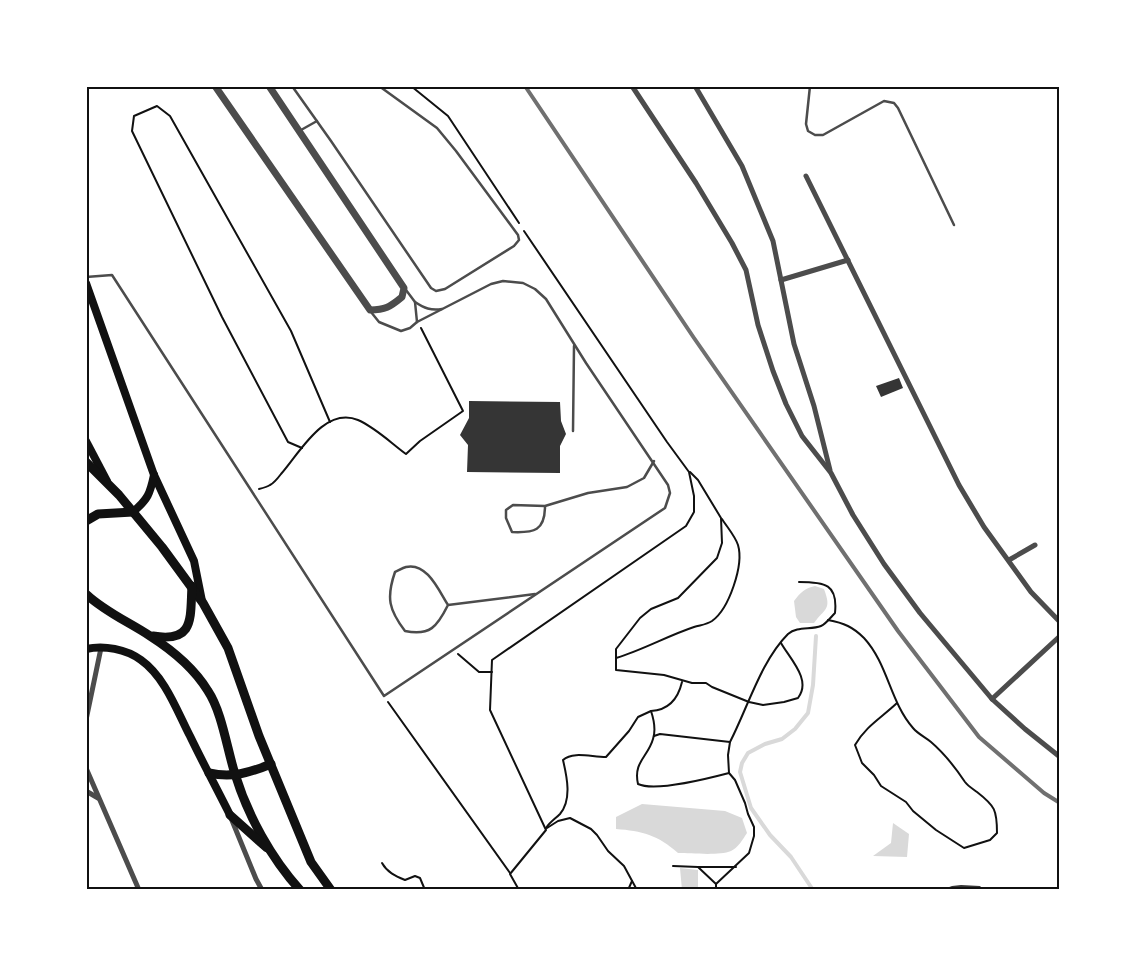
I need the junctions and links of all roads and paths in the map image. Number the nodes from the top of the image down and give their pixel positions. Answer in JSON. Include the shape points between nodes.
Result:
{"nodes":[{"id":1,"x":215,"y":86,"type":"edge"},
{"id":2,"x":269,"y":86,"type":"edge"},
{"id":3,"x":292,"y":86,"type":"edge"},
{"id":4,"x":380,"y":86,"type":"edge"},
{"id":5,"x":411,"y":86,"type":"edge"},
{"id":6,"x":632,"y":86,"type":"edge"},
{"id":7,"x":695,"y":86,"type":"edge"},
{"id":8,"x":810,"y":86,"type":"edge"},
{"id":9,"x":317,"y":121,"type":"junction"},
{"id":10,"x":298,"y":131,"type":"junction"},
{"id":11,"x":806,"y":176,"type":"dead end"},
{"id":12,"x":519,"y":222,"type":"dead end"},
{"id":13,"x":954,"y":225,"type":"dead end"},
{"id":14,"x":524,"y":231,"type":"dead end"},
{"id":15,"x":848,"y":260,"type":"junction"},
{"id":16,"x":86,"y":278,"type":"edge"},
{"id":17,"x":781,"y":280,"type":"junction"},
{"id":18,"x":86,"y":283,"type":"edge"},
{"id":19,"x":404,"y":288,"type":"junction"},
{"id":20,"x":415,"y":302,"type":"junction"},
{"id":21,"x":448,"y":307,"type":"junction"},
{"id":22,"x":370,"y":310,"type":"junction"},
{"id":23,"x":417,"y":322,"type":"junction"},
{"id":24,"x":574,"y":344,"type":"junction"},
{"id":25,"x":330,"y":422,"type":"junction"},
{"id":26,"x":573,"y":431,"type":"dead end"},
{"id":27,"x":86,"y":441,"type":"edge"},
{"id":28,"x":302,"y":448,"type":"junction"},
{"id":29,"x":654,"y":461,"type":"junction"},
{"id":30,"x":86,"y":462,"type":"edge"},
{"id":31,"x":689,"y":472,"type":"junction"},
{"id":32,"x":831,"y":473,"type":"junction"},
{"id":33,"x":154,"y":475,"type":"junction"},
{"id":34,"x":110,"y":485,"type":"junction"},
{"id":35,"x":252,"y":491,"type":"junction"},
{"id":36,"x":545,"y":506,"type":"junction"},
{"id":37,"x":133,"y":512,"type":"junction"},
{"id":38,"x":721,"y":518,"type":"junction"},
{"id":39,"x":86,"y":521,"type":"edge"},
{"id":40,"x":1035,"y":545,"type":"dead end"},
{"id":41,"x":1009,"y":560,"type":"junction"},
{"id":42,"x":799,"y":582,"type":"dead end"},
{"id":43,"x":192,"y":586,"type":"junction"},
{"id":44,"x":86,"y":594,"type":"edge"},
{"id":45,"x":537,"y":594,"type":"junction"},
{"id":46,"x":203,"y":604,"type":"junction"},
{"id":47,"x":448,"y":605,"type":"junction"},
{"id":48,"x":828,"y":620,"type":"junction"},
{"id":49,"x":1060,"y":622,"type":"edge"},
{"id":50,"x":150,"y":636,"type":"junction"},
{"id":51,"x":1060,"y":636,"type":"edge"},
{"id":52,"x":780,"y":644,"type":"junction"},
{"id":53,"x":88,"y":647,"type":"edge"},
{"id":54,"x":101,"y":648,"type":"junction"},
{"id":55,"x":451,"y":651,"type":"junction"},
{"id":56,"x":616,"y":658,"type":"junction"},
{"id":57,"x":492,"y":672,"type":"junction"},
{"id":58,"x":682,"y":681,"type":"junction"},
{"id":59,"x":384,"y":696,"type":"junction"},
{"id":60,"x":992,"y":699,"type":"junction"},
{"id":61,"x":749,"y":702,"type":"junction"},
{"id":62,"x":897,"y":703,"type":"junction"},
{"id":63,"x":651,"y":711,"type":"junction"},
{"id":64,"x":86,"y":720,"type":"edge"},
{"id":65,"x":654,"y":736,"type":"junction"},
{"id":66,"x":730,"y":742,"type":"junction"},
{"id":67,"x":1060,"y":758,"type":"edge"},
{"id":68,"x":271,"y":764,"type":"junction"},
{"id":69,"x":86,"y":768,"type":"edge"},
{"id":70,"x":209,"y":773,"type":"junction"},
{"id":71,"x":729,"y":773,"type":"junction"},
{"id":72,"x":235,"y":776,"type":"junction"},
{"id":73,"x":86,"y":791,"type":"edge"},
{"id":74,"x":99,"y":798,"type":"junction"},
{"id":75,"x":230,"y":815,"type":"junction"},
{"id":76,"x":546,"y":830,"type":"junction"},
{"id":77,"x":270,"y":850,"type":"junction"},
{"id":78,"x":382,"y":863,"type":"dead end"},
{"id":79,"x":673,"y":866,"type":"dead end"},
{"id":80,"x":698,"y":867,"type":"junction"},
{"id":81,"x":736,"y":867,"type":"junction"},
{"id":82,"x":510,"y":874,"type":"junction"},
{"id":83,"x":632,"y":882,"type":"junction"},
{"id":84,"x":716,"y":884,"type":"junction"},
{"id":85,"x":139,"y":890,"type":"edge"},
{"id":86,"x":262,"y":890,"type":"edge"},
{"id":87,"x":300,"y":890,"type":"edge"},
{"id":88,"x":331,"y":890,"type":"edge"},
{"id":89,"x":425,"y":890,"type":"edge"},
{"id":90,"x":519,"y":890,"type":"edge"},
{"id":91,"x":628,"y":890,"type":"edge"},
{"id":92,"x":637,"y":890,"type":"edge"},
{"id":93,"x":716,"y":890,"type":"edge"}],
"edges":[{"from":1,"to":22,"type":"street"},
{"from":2,"to":10,"type":"street"},
{"from":3,"to":9,"type":"lane"},
{"from":4,"to":9,"type":"lane","via":[[437,128],[518,235],[519,240],[514,246],[445,290],[431,288]]},
{"from":5,"to":12,"type":"path","via":[[448,116]]},
{"from":6,"to":32,"type":"street","via":[[696,183],[746,270],[758,325],[786,404],[802,436]]},
{"from":7,"to":17,"type":"street","via":[[742,166],[772,241]]},
{"from":8,"to":13,"type":"lane","via":[[806,124],[808,131],[815,135],[823,135],[884,101],[894,103]]},
{"from":9,"to":10,"type":"lane"},
{"from":10,"to":19,"type":"street"},
{"from":11,"to":15,"type":"street"},
{"from":14,"to":31,"type":"path"},
{"from":15,"to":17,"type":"street"},
{"from":15,"to":41,"type":"street","via":[[959,485]]},
{"from":16,"to":35,"type":"lane","via":[[112,274]]},
{"from":17,"to":32,"type":"street","via":[[794,344]]},
{"from":18,"to":33,"type":"main road"},
{"from":19,"to":20,"type":"lane"},
{"from":19,"to":22,"type":"street","via":[[402,297],[391,306]]},
{"from":20,"to":21,"type":"lane","via":[[436,310]]},
{"from":20,"to":23,"type":"lane"},
{"from":21,"to":23,"type":"lane"},
{"from":21,"to":24,"type":"lane","via":[[491,284],[503,281],[523,283],[546,299]]},
{"from":22,"to":23,"type":"lane","via":[[379,322],[401,331]]},
{"from":23,"to":25,"type":"path","via":[[463,411],[420,440],[406,454],[357,420],[345,418]]},
{"from":24,"to":26,"type":"lane"},
{"from":24,"to":29,"type":"lane"},
{"from":25,"to":28,"type":"path"},
{"from":25,"to":28,"type":"path","via":[[291,331],[170,116],[157,106],[134,116],[132,131],[222,317],[288,442]]},
{"from":27,"to":34,"type":"main road"},
{"from":28,"to":35,"type":"path","via":[[271,485]]},
{"from":29,"to":36,"type":"lane","via":[[644,478],[626,487],[588,493]]},
{"from":29,"to":45,"type":"lane","via":[[670,493],[665,508]]},
{"from":30,"to":34,"type":"main road"},
{"from":31,"to":38,"type":"path","via":[[698,480]]},
{"from":31,"to":57,"type":"path","via":[[694,512],[686,526],[492,660]]},
{"from":32,"to":60,"type":"street","via":[[884,564]]},
{"from":33,"to":37,"type":"main road","via":[[146,500]]},
{"from":33,"to":46,"type":"main road","via":[[194,562]]},
{"from":34,"to":37,"type":"main road"},
{"from":35,"to":59,"type":"lane"},
{"from":36,"to":36,"type":"lane","via":[[543,522],[538,529],[512,532],[506,510],[513,505]]},
{"from":37,"to":39,"type":"main road","via":[[98,514]]},
{"from":37,"to":43,"type":"main road"},
{"from":38,"to":56,"type":"path","via":[[722,543],[717,558],[678,598],[651,609],[640,618],[616,650]]},
{"from":38,"to":56,"type":"path","via":[[738,545],[739,556],[733,587],[719,615],[710,623]]},
{"from":40,"to":41,"type":"street"},
{"from":41,"to":49,"type":"street","via":[[1031,592]]},
{"from":42,"to":48,"type":"path","via":[[822,582],[829,586],[836,605],[835,613]]},
{"from":43,"to":46,"type":"main road"},
{"from":43,"to":50,"type":"main road","via":[[190,620],[186,628],[173,638]]},
{"from":44,"to":50,"type":"main road","via":[[98,605]]},
{"from":45,"to":47,"type":"lane"},
{"from":45,"to":55,"type":"lane"},
{"from":46,"to":68,"type":"main road","via":[[228,648]]},
{"from":47,"to":47,"type":"lane","via":[[439,623],[427,632],[405,631],[394,617],[390,604],[390,586],[395,572],[406,567],[420,568],[432,579]]},
{"from":48,"to":52,"type":"path","via":[[815,628],[795,629]]},
{"from":48,"to":62,"type":"path","via":[[845,623],[866,641],[879,658]]},
{"from":50,"to":72,"type":"main road","via":[[184,662],[209,693]]},
{"from":51,"to":60,"type":"street"},
{"from":52,"to":61,"type":"path","via":[[765,666]]},
{"from":52,"to":61,"type":"path","via":[[800,673],[802,693],[794,700],[784,702],[763,705]]},
{"from":53,"to":54,"type":"main road"},
{"from":54,"to":64,"type":"street"},
{"from":54,"to":70,"type":"main road","via":[[131,654],[150,668],[174,703]]},
{"from":55,"to":57,"type":"path","via":[[460,654],[479,672]]},
{"from":55,"to":59,"type":"lane"},
{"from":56,"to":58,"type":"path","via":[[616,670],[664,675]]},
{"from":57,"to":76,"type":"path","via":[[490,710]]},
{"from":58,"to":61,"type":"path","via":[[706,683]]},
{"from":58,"to":63,"type":"path","via":[[677,698],[666,708]]},
{"from":59,"to":82,"type":"path"},
{"from":60,"to":67,"type":"street"},
{"from":61,"to":66,"type":"path"},
{"from":62,"to":62,"type":"path","via":[[913,729],[932,743],[997,813],[997,833],[990,840],[964,848],[953,842],[906,802],[881,786],[862,763],[855,745],[877,719]]},
{"from":63,"to":65,"type":"path"},
{"from":63,"to":76,"type":"path","via":[[638,717],[606,757],[576,754],[563,760],[566,802]]},
{"from":65,"to":66,"type":"path"},
{"from":65,"to":71,"type":"path","via":[[638,766],[638,784],[645,787],[684,783]]},
{"from":66,"to":71,"type":"path"},
{"from":68,"to":72,"type":"main road"},
{"from":68,"to":88,"type":"main road","via":[[311,862]]},
{"from":69,"to":74,"type":"street"},
{"from":70,"to":72,"type":"main road"},
{"from":70,"to":75,"type":"main road"},
{"from":71,"to":81,"type":"path","via":[[736,780],[754,827],[749,853]]},
{"from":72,"to":77,"type":"main road"},
{"from":73,"to":74,"type":"street"},
{"from":74,"to":85,"type":"street"},
{"from":75,"to":77,"type":"main road"},
{"from":75,"to":86,"type":"street"},
{"from":76,"to":82,"type":"path"},
{"from":76,"to":83,"type":"path","via":[[558,821],[570,818],[591,829],[624,866]]},
{"from":77,"to":87,"type":"main road"},
{"from":78,"to":89,"type":"path","via":[[390,873],[404,880],[415,876],[420,878]]},
{"from":79,"to":80,"type":"path"},
{"from":80,"to":81,"type":"path"},
{"from":80,"to":84,"type":"path"},
{"from":81,"to":84,"type":"path"},
{"from":82,"to":90,"type":"path"},
{"from":83,"to":91,"type":"path"},
{"from":83,"to":92,"type":"path"},
{"from":84,"to":93,"type":"path"}]}
